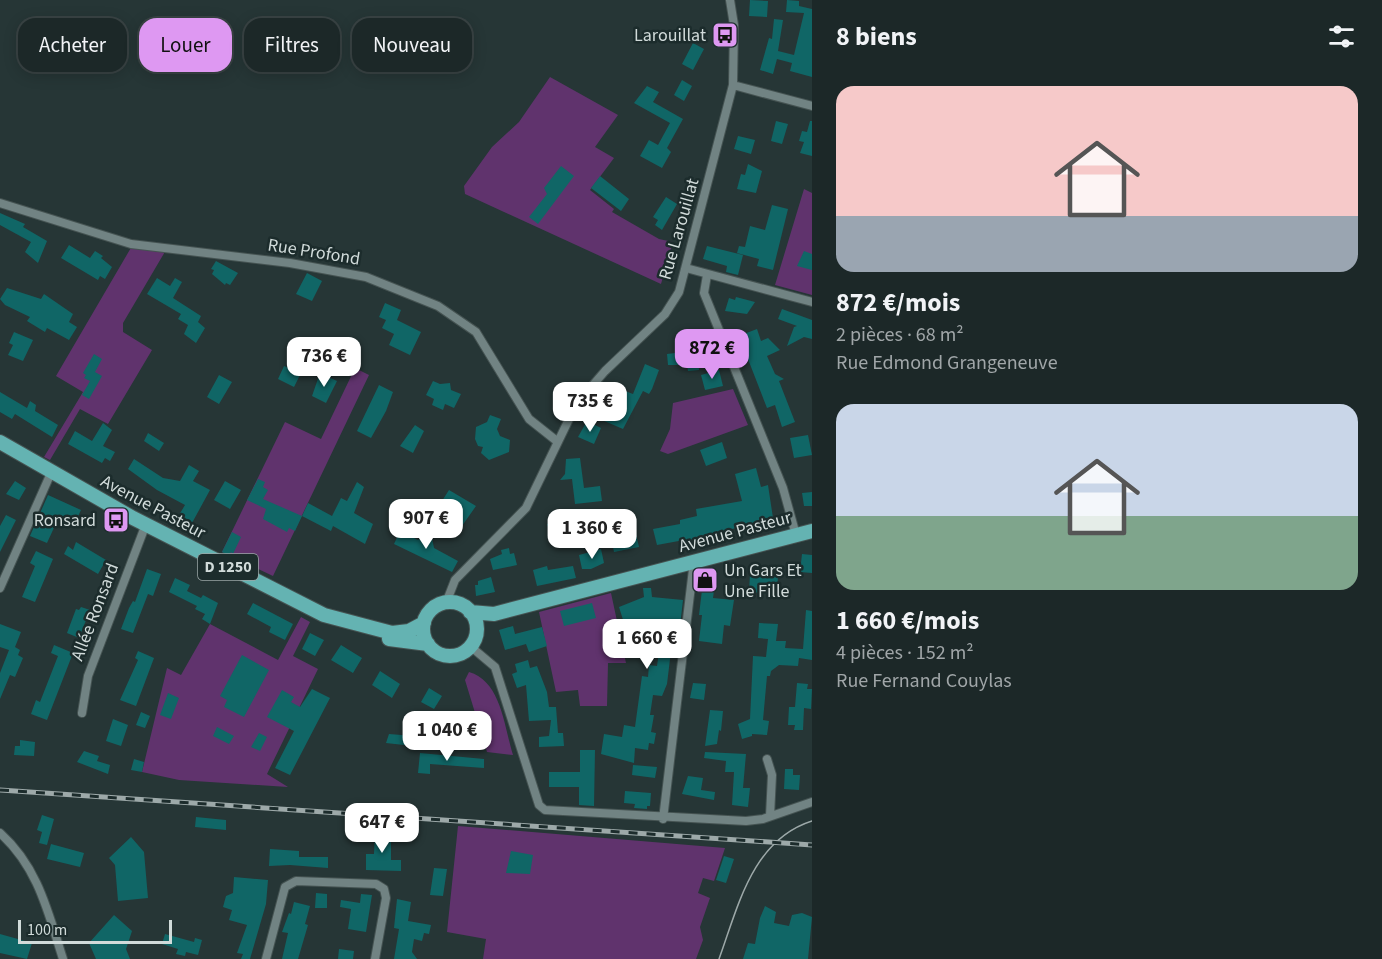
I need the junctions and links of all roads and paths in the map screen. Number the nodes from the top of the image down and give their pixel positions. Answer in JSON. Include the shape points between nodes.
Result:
{"nodes":[{"id":1,"x":730,"y":0,"type":"edge"},
{"id":2,"x":733,"y":85,"type":"junction"},
{"id":3,"x":812,"y":106,"type":"edge"},
{"id":4,"x":0,"y":203,"type":"edge"},
{"id":5,"x":686,"y":268,"type":"junction"},
{"id":6,"x":707,"y":275,"type":"junction"},
{"id":7,"x":812,"y":302,"type":"edge"},
{"id":8,"x":0,"y":442,"type":"edge"},
{"id":9,"x":558,"y":442,"type":"junction"},
{"id":10,"x":51,"y":473,"type":"junction"},
{"id":11,"x":146,"y":524,"type":"junction"},
{"id":12,"x":812,"y":531,"type":"edge"},
{"id":13,"x":796,"y":535,"type":"junction"},
{"id":14,"x":694,"y":561,"type":"junction"},
{"id":15,"x":0,"y":588,"type":"edge"},
{"id":16,"x":446,"y":603,"type":"junction"},
{"id":17,"x":470,"y":612,"type":"junction"},
{"id":18,"x":494,"y":614,"type":"junction"},
{"id":19,"x":324,"y":615,"type":"junction"},
{"id":20,"x":424,"y":623,"type":"junction"},
{"id":21,"x":476,"y":627,"type":"junction"},
{"id":22,"x":428,"y":644,"type":"junction"},
{"id":23,"x":470,"y":646,"type":"junction"},
{"id":24,"x":82,"y":713,"type":"dead end"},
{"id":25,"x":767,"y":759,"type":"dead end"},
{"id":26,"x":812,"y":802,"type":"edge"},
{"id":27,"x":770,"y":816,"type":"junction"},
{"id":28,"x":663,"y":819,"type":"junction"},
{"id":29,"x":0,"y":833,"type":"edge"},
{"id":30,"x":63,"y":959,"type":"edge"},
{"id":31,"x":267,"y":959,"type":"edge"},
{"id":32,"x":375,"y":959,"type":"edge"}],
"edges":[{"from":1,"to":2,"type":"street","name":"Rue Larouillat","via":[[734,26]]},
{"from":2,"to":3,"type":"street"},
{"from":2,"to":5,"type":"street","name":"Rue Larouillat"},
{"from":4,"to":9,"type":"street","name":"Rue Profond","via":[[131,244],[290,263],[366,277],[438,306],[476,332],[529,419]]},
{"from":5,"to":6,"type":"street"},
{"from":5,"to":9,"type":"street","name":"Rue Larouillat","via":[[679,292],[665,314],[586,393]]},
{"from":6,"to":7,"type":"street"},
{"from":6,"to":13,"type":"street","via":[[704,293],[783,488]]},
{"from":8,"to":10,"type":"main road","name":"Avenue Pasteur","number":"D 1250"},
{"from":9,"to":16,"type":"street","name":"Rue Larouillat","via":[[526,508],[455,580]]},
{"from":10,"to":11,"type":"main road","name":"Avenue Pasteur","number":"D 1250"},
{"from":10,"to":15,"type":"street"},
{"from":11,"to":19,"type":"main road","name":"Avenue Pasteur","number":"D 1250"},
{"from":11,"to":24,"type":"street","name":"Allée Ronsard","via":[[88,676]]},
{"from":12,"to":13,"type":"main road","name":"Avenue Pasteur"},
{"from":13,"to":14,"type":"main road","name":"Avenue Pasteur"},
{"from":14,"to":18,"type":"main road","name":"Avenue Pasteur"},
{"from":14,"to":28,"type":"street"},
{"from":16,"to":17,"type":"main road","via":[[464,606]]},
{"from":16,"to":20,"type":"main road","via":[[431,610]]},
{"from":17,"to":18,"type":"main road","name":"Avenue Pasteur"},
{"from":17,"to":21,"type":"main road"},
{"from":18,"to":21,"type":"main road","name":"Avenue Pasteur"},
{"from":19,"to":20,"type":"main road","name":"Avenue Pasteur","number":"D 1250","via":[[392,633],[409,631]]},
{"from":19,"to":22,"type":"main road","name":"Avenue Pasteur","number":"D 1250","via":[[334,624],[359,632]]},
{"from":20,"to":22,"type":"main road"},
{"from":21,"to":23,"type":"main road"},
{"from":22,"to":23,"type":"main road","via":[[446,656],[455,656]]},
{"from":23,"to":28,"type":"street","via":[[495,667],[539,805],[545,810]]},
{"from":25,"to":27,"type":"street","via":[[772,775]]},
{"from":26,"to":27,"type":"street"},
{"from":27,"to":28,"type":"street","via":[[746,821]]},
{"from":29,"to":30,"type":"street","via":[[23,857],[39,884]]},
{"from":31,"to":32,"type":"street","via":[[285,887],[296,881],[376,884],[384,889],[386,898]]}]}
